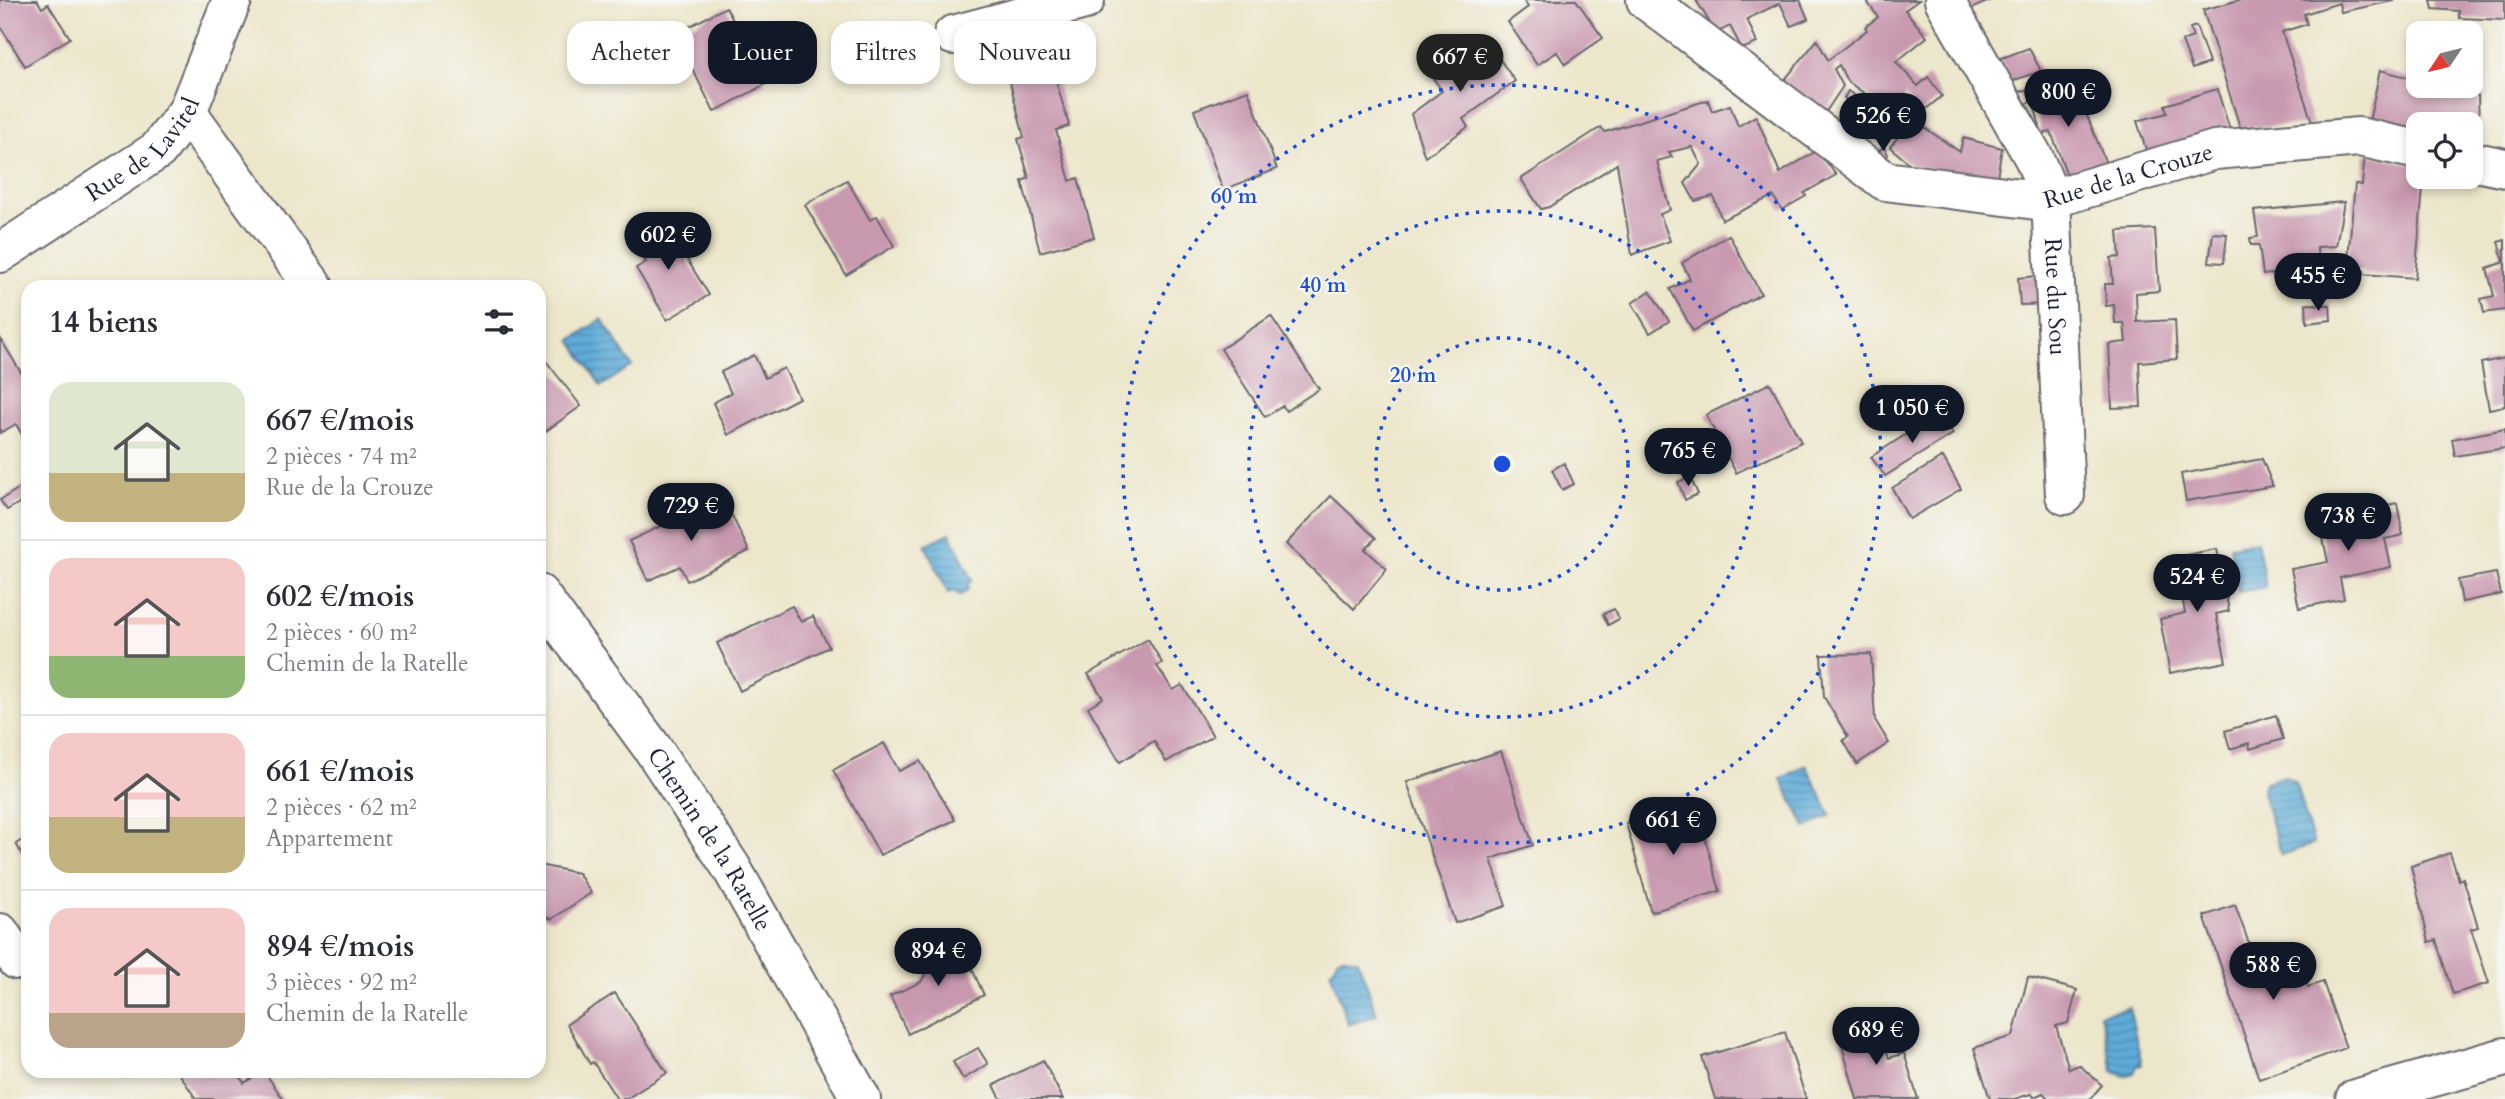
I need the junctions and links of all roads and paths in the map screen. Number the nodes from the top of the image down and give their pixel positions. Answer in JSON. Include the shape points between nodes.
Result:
{"nodes":[{"id":1,"x":232,"y":0,"type":"edge"},
{"id":2,"x":1085,"y":0,"type":"edge"},
{"id":3,"x":1646,"y":0,"type":"edge"},
{"id":4,"x":1944,"y":0,"type":"edge"},
{"id":5,"x":953,"y":35,"type":"dead end"},
{"id":6,"x":187,"y":111,"type":"junction"},
{"id":7,"x":2406,"y":147,"type":"edge"},
{"id":8,"x":2483,"y":163,"type":"edge"},
{"id":9,"x":2505,"y":168,"type":"edge"},
{"id":10,"x":2051,"y":199,"type":"junction"},
{"id":11,"x":0,"y":253,"type":"edge"},
{"id":12,"x":309,"y":280,"type":"edge"},
{"id":13,"x":2065,"y":495,"type":"dead end"},
{"id":14,"x":546,"y":604,"type":"edge"},
{"id":15,"x":2505,"y":1057,"type":"edge"},
{"id":16,"x":861,"y":1099,"type":"edge"},
{"id":17,"x":2355,"y":1099,"type":"edge"}],
"edges":[{"from":1,"to":6,"type":"street","name":"Rue de Lavitel"},
{"from":2,"to":5,"type":"street"},
{"from":3,"to":10,"type":"street","name":"Rue de la Crouze","via":[[1885,181]]},
{"from":4,"to":10,"type":"street","name":"Rue du Sou","via":[[2034,158]]},
{"from":6,"to":11,"type":"street","name":"Rue de Lavitel","via":[[158,150]]},
{"from":6,"to":12,"type":"street"},
{"from":7,"to":10,"type":"street","name":"Rue de la Crouze","via":[[2359,137],[2216,150]]},
{"from":8,"to":9,"type":"street"},
{"from":10,"to":13,"type":"street","name":"Rue du Sou"},
{"from":14,"to":16,"type":"street","name":"Chemin de la Ratelle","via":[[653,749],[730,867]]},
{"from":15,"to":17,"type":"street"}]}
